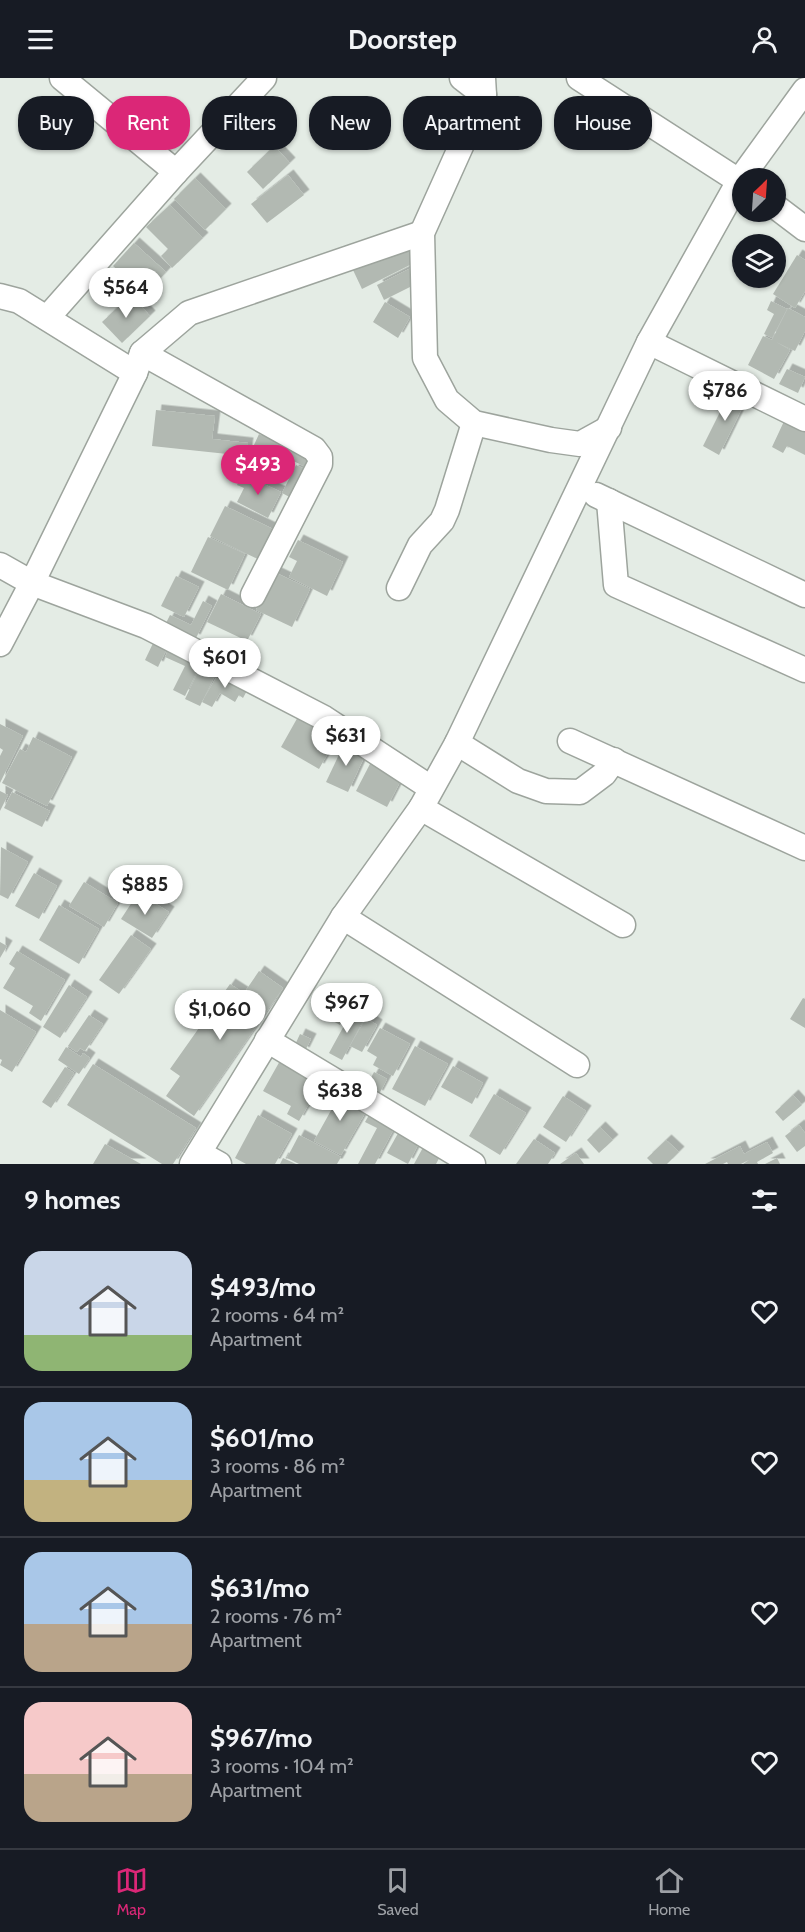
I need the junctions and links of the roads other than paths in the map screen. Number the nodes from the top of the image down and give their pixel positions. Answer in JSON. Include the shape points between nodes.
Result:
{"nodes":[{"id":1,"x":62,"y":78,"type":"edge"},
{"id":2,"x":264,"y":78,"type":"edge"},
{"id":3,"x":462,"y":78,"type":"edge"},
{"id":4,"x":579,"y":78,"type":"edge"},
{"id":5,"x":483,"y":86,"type":"edge"},
{"id":6,"x":805,"y":90,"type":"edge"},
{"id":7,"x":751,"y":168,"type":"edge"},
{"id":8,"x":176,"y":172,"type":"junction"},
{"id":9,"x":732,"y":176,"type":"edge"},
{"id":10,"x":732,"y":198,"type":"edge"},
{"id":11,"x":786,"y":215,"type":"edge"},
{"id":12,"x":805,"y":229,"type":"edge"},
{"id":13,"x":422,"y":233,"type":"junction"},
{"id":14,"x":0,"y":296,"type":"edge"},
{"id":15,"x":47,"y":318,"type":"junction"},
{"id":16,"x":649,"y":342,"type":"junction"},
{"id":17,"x":139,"y":363,"type":"junction"},
{"id":18,"x":805,"y":419,"type":"edge"},
{"id":19,"x":474,"y":423,"type":"junction"},
{"id":20,"x":609,"y":428,"type":"junction"},
{"id":21,"x":581,"y":487,"type":"junction"},
{"id":22,"x":609,"y":501,"type":"junction"},
{"id":23,"x":0,"y":565,"type":"edge"},
{"id":24,"x":32,"y":583,"type":"junction"},
{"id":25,"x":399,"y":588,"type":"dead end"},
{"id":26,"x":253,"y":595,"type":"dead end"},
{"id":27,"x":805,"y":595,"type":"edge"},
{"id":28,"x":0,"y":644,"type":"edge"},
{"id":29,"x":805,"y":670,"type":"edge"},
{"id":30,"x":570,"y":741,"type":"dead end"},
{"id":31,"x":457,"y":743,"type":"junction"},
{"id":32,"x":614,"y":760,"type":"junction"},
{"id":33,"x":426,"y":798,"type":"junction"},
{"id":34,"x":805,"y":848,"type":"edge"},
{"id":35,"x":343,"y":916,"type":"junction"},
{"id":36,"x":623,"y":925,"type":"dead end"},
{"id":37,"x":267,"y":1040,"type":"junction"},
{"id":38,"x":577,"y":1065,"type":"dead end"},
{"id":39,"x":203,"y":1160,"type":"edge"},
{"id":40,"x":473,"y":1164,"type":"edge"}],
"edges":[{"from":1,"to":8,"type":"street"},
{"from":2,"to":8,"type":"street"},
{"from":3,"to":5,"type":"street"},
{"from":4,"to":9,"type":"street"},
{"from":5,"to":13,"type":"street"},
{"from":6,"to":7,"type":"street"},
{"from":8,"to":15,"type":"street"},
{"from":10,"to":16,"type":"street"},
{"from":11,"to":12,"type":"street"},
{"from":13,"to":17,"type":"street","via":[[189,312]]},
{"from":13,"to":19,"type":"street","via":[[425,358],[447,400]]},
{"from":14,"to":15,"type":"street","via":[[20,300]]},
{"from":15,"to":17,"type":"street"},
{"from":16,"to":18,"type":"street"},
{"from":16,"to":20,"type":"street"},
{"from":17,"to":24,"type":"street"},
{"from":17,"to":26,"type":"street","via":[[314,449],[320,457],[320,464]]},
{"from":19,"to":20,"type":"street","via":[[580,444]]},
{"from":19,"to":25,"type":"street","via":[[442,521],[420,544]]},
{"from":20,"to":21,"type":"street"},
{"from":21,"to":22,"type":"street"},
{"from":21,"to":31,"type":"street"},
{"from":22,"to":27,"type":"street"},
{"from":22,"to":29,"type":"street","via":[[616,585]]},
{"from":23,"to":24,"type":"street"},
{"from":24,"to":28,"type":"street"},
{"from":24,"to":33,"type":"street","via":[[146,626],[324,717]]},
{"from":30,"to":32,"type":"street"},
{"from":31,"to":32,"type":"street","via":[[518,781],[546,791],[580,792],[604,774]]},
{"from":31,"to":33,"type":"street"},
{"from":32,"to":34,"type":"street"},
{"from":33,"to":35,"type":"street"},
{"from":33,"to":36,"type":"street"},
{"from":35,"to":37,"type":"street"},
{"from":35,"to":38,"type":"street"},
{"from":37,"to":39,"type":"street"},
{"from":37,"to":40,"type":"street"}]}
